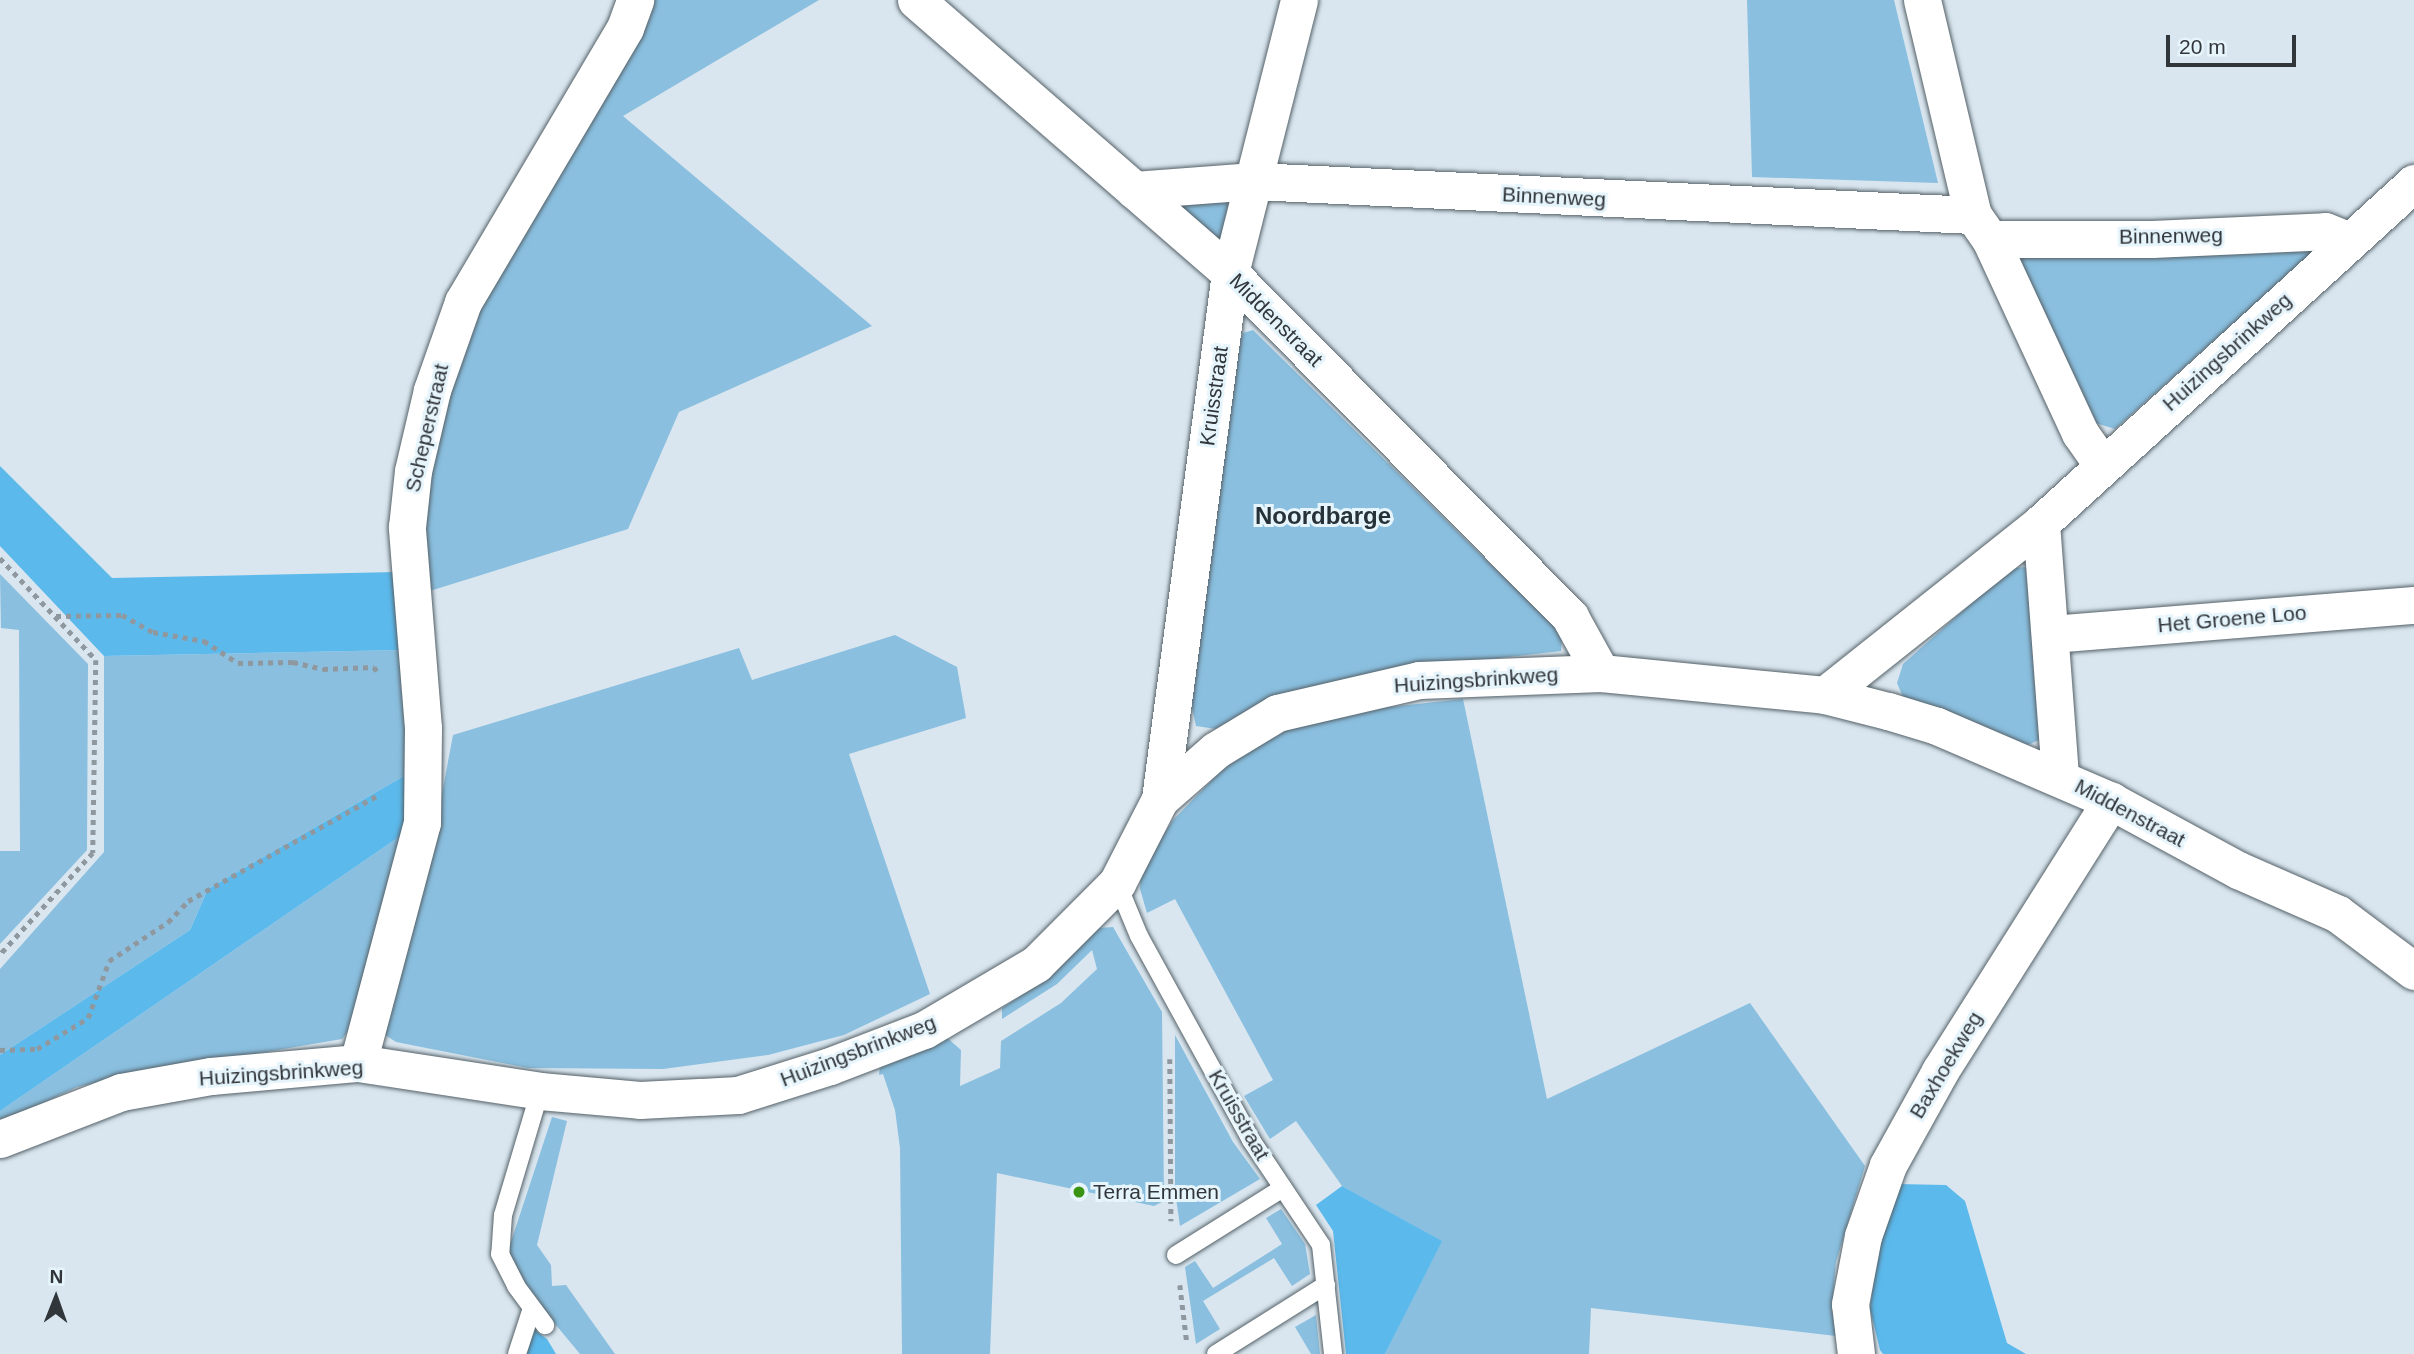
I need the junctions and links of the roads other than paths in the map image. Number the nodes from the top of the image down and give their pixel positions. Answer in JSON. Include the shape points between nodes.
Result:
{"nodes":[{"id":1,"x":635,"y":0,"type":"edge"},
{"id":2,"x":916,"y":0,"type":"edge"},
{"id":3,"x":1299,"y":0,"type":"edge"},
{"id":4,"x":1922,"y":0,"type":"edge"},
{"id":5,"x":1254,"y":181,"type":"junction"},
{"id":6,"x":2414,"y":183,"type":"edge"},
{"id":7,"x":1135,"y":190,"type":"junction"},
{"id":8,"x":1981,"y":227,"type":"junction"},
{"id":9,"x":2350,"y":240,"type":"junction"},
{"id":10,"x":1230,"y":273,"type":"junction"},
{"id":11,"x":2102,"y":465,"type":"junction"},
{"id":12,"x":2041,"y":523,"type":"junction"},
{"id":13,"x":2414,"y":605,"type":"edge"},
{"id":14,"x":2051,"y":634,"type":"junction"},
{"id":15,"x":1601,"y":673,"type":"junction"},
{"id":16,"x":1825,"y":695,"type":"junction"},
{"id":17,"x":2060,"y":776,"type":"junction"},
{"id":18,"x":1160,"y":799,"type":"junction"},
{"id":19,"x":2111,"y":801,"type":"junction"},
{"id":20,"x":1117,"y":883,"type":"junction"},
{"id":21,"x":2414,"y":971,"type":"edge"},
{"id":22,"x":358,"y":1063,"type":"junction"},
{"id":23,"x":540,"y":1091,"type":"junction"},
{"id":24,"x":0,"y":1139,"type":"edge"},
{"id":25,"x":1283,"y":1188,"type":"junction"},
{"id":26,"x":1176,"y":1255,"type":"road end"},
{"id":27,"x":1326,"y":1284,"type":"junction"},
{"id":28,"x":532,"y":1308,"type":"junction"},
{"id":29,"x":545,"y":1325,"type":"dead end"},
{"id":30,"x":517,"y":1354,"type":"edge"},
{"id":31,"x":1216,"y":1354,"type":"edge"},
{"id":32,"x":1333,"y":1354,"type":"edge"},
{"id":33,"x":1856,"y":1354,"type":"edge"}],
"edges":[{"from":1,"to":22,"type":"street","name":"Scheperstraat","via":[[625,28],[463,302],[432,390],[413,471],[407,527],[424,728],[422,822]]},
{"from":2,"to":7,"type":"street","name":"Middenstraat"},
{"from":3,"to":5,"type":"street","name":"Kruisstraat"},
{"from":4,"to":8,"type":"street"},
{"from":5,"to":7,"type":"street","name":"Binnenweg"},
{"from":5,"to":8,"type":"street","name":"Binnenweg"},
{"from":5,"to":10,"type":"street","name":"Kruisstraat"},
{"from":6,"to":9,"type":"street","name":"Huizingsbrinkweg"},
{"from":7,"to":10,"type":"street","name":"Middenstraat"},
{"from":8,"to":9,"type":"street","name":"Binnenweg","via":[[2152,239],[2325,231]]},
{"from":8,"to":11,"type":"street","via":[[2080,433]]},
{"from":9,"to":11,"type":"street","name":"Huizingsbrinkweg"},
{"from":10,"to":15,"type":"street","name":"Middenstraat","via":[[1570,617]]},
{"from":10,"to":18,"type":"street","name":"Kruisstraat"},
{"from":11,"to":12,"type":"street","name":"Huizingsbrinkweg"},
{"from":12,"to":14,"type":"street"},
{"from":12,"to":16,"type":"street","name":"Huizingsbrinkweg"},
{"from":13,"to":14,"type":"street","name":"Het Groene Loo"},
{"from":14,"to":17,"type":"street"},
{"from":15,"to":16,"type":"street","name":"Huizingsbrinkweg"},
{"from":15,"to":18,"type":"street","name":"Huizingsbrinkweg","via":[[1419,680],[1328,698],[1277,713],[1216,750]]},
{"from":16,"to":17,"type":"street","name":"Middenstraat","via":[[1937,726]]},
{"from":17,"to":19,"type":"street","name":"Middenstraat"},
{"from":18,"to":20,"type":"street","name":"Huizingsbrinkweg"},
{"from":19,"to":21,"type":"street","name":"Middenstraat","via":[[2238,870],[2338,914]]},
{"from":19,"to":33,"type":"street","name":"Baxhoekweg","via":[[1940,1072],[1888,1166],[1863,1236],[1850,1304]]},
{"from":20,"to":23,"type":"street","name":"Huizingsbrinkweg","via":[[1036,964],[924,1030],[830,1066],[738,1095],[640,1100]]},
{"from":20,"to":25,"type":"lane","name":"Kruisstraat","via":[[1139,936],[1251,1140]]},
{"from":22,"to":23,"type":"street","name":"Huizingsbrinkweg"},
{"from":22,"to":24,"type":"street","name":"Huizingsbrinkweg","via":[[211,1076],[121,1092]]},
{"from":23,"to":28,"type":"lane","via":[[503,1215],[499,1254]]},
{"from":25,"to":26,"type":"lane"},
{"from":25,"to":27,"type":"lane","name":"Kruisstraat","via":[[1321,1245]]},
{"from":27,"to":31,"type":"lane"},
{"from":27,"to":32,"type":"lane","name":"Kruisstraat"},
{"from":28,"to":29,"type":"lane"},
{"from":28,"to":30,"type":"lane"}]}
